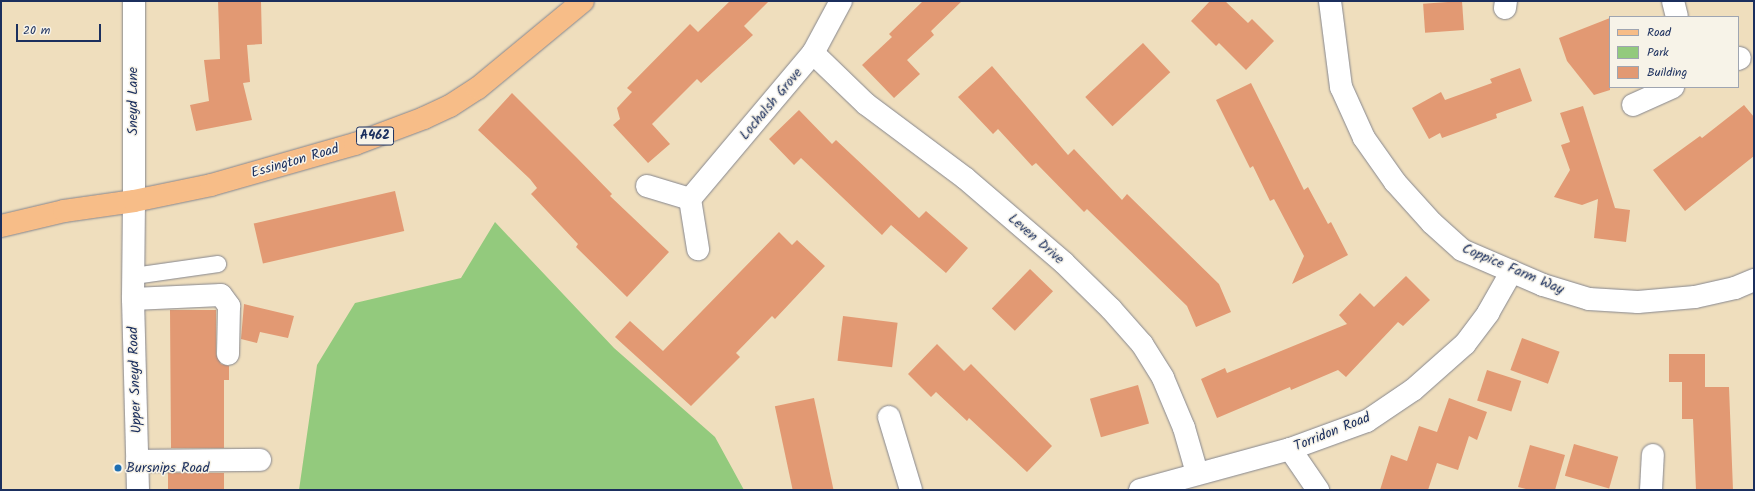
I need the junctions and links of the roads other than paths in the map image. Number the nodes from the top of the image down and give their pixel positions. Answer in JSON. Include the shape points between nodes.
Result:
{"nodes":[{"id":1,"x":134,"y":1,"type":"edge"},
{"id":2,"x":583,"y":1,"type":"edge"},
{"id":3,"x":841,"y":1,"type":"edge"},
{"id":4,"x":1330,"y":1,"type":"edge"},
{"id":5,"x":1673,"y":1,"type":"edge"},
{"id":6,"x":1677,"y":16,"type":"edge"},
{"id":7,"x":813,"y":53,"type":"junction"},
{"id":8,"x":1671,"y":88,"type":"edge"},
{"id":9,"x":1633,"y":105,"type":"dead end"},
{"id":10,"x":647,"y":186,"type":"dead end"},
{"id":11,"x":690,"y":199,"type":"junction"},
{"id":12,"x":134,"y":201,"type":"junction"},
{"id":13,"x":1,"y":226,"type":"edge"},
{"id":14,"x":698,"y":249,"type":"dead end"},
{"id":15,"x":218,"y":264,"type":"dead end"},
{"id":16,"x":1512,"y":271,"type":"junction"},
{"id":17,"x":134,"y":276,"type":"junction"},
{"id":18,"x":1754,"y":280,"type":"edge"},
{"id":19,"x":133,"y":299,"type":"junction"},
{"id":20,"x":228,"y":354,"type":"dead end"},
{"id":21,"x":889,"y":417,"type":"dead end"},
{"id":22,"x":1290,"y":449,"type":"junction"},
{"id":23,"x":1653,"y":455,"type":"dead end"},
{"id":24,"x":260,"y":460,"type":"dead end"},
{"id":25,"x":138,"y":462,"type":"junction"},
{"id":26,"x":1197,"y":473,"type":"junction"},
{"id":27,"x":138,"y":490,"type":"edge"},
{"id":28,"x":911,"y":490,"type":"edge"},
{"id":29,"x":1140,"y":490,"type":"edge"},
{"id":30,"x":1318,"y":490,"type":"edge"},
{"id":31,"x":1651,"y":490,"type":"edge"}],
"edges":[{"from":1,"to":12,"type":"street","name":"Sneyd Lane"},
{"from":2,"to":12,"type":"main road","name":"Essington Road","number":"A462","via":[[478,88],[450,106],[424,118],[340,148],[211,185]]},
{"from":3,"to":7,"type":"street","name":"Lochalsh Grove"},
{"from":4,"to":16,"type":"street","name":"Coppice Farm Way","via":[[1340,87],[1364,138],[1395,182],[1432,223],[1462,250]]},
{"from":5,"to":6,"type":"street"},
{"from":7,"to":11,"type":"street","name":"Lochalsh Grove"},
{"from":7,"to":26,"type":"street","name":"Leven Drive","via":[[866,104],[965,178],[1064,263],[1111,308],[1142,344],[1163,378],[1184,428]]},
{"from":8,"to":9,"type":"street"},
{"from":10,"to":11,"type":"street"},
{"from":11,"to":14,"type":"street"},
{"from":12,"to":13,"type":"main road","number":"A462","via":[[64,211]]},
{"from":12,"to":17,"type":"street","name":"Upper Sneyd Road"},
{"from":15,"to":17,"type":"lane"},
{"from":16,"to":18,"type":"street","name":"Coppice Farm Way","via":[[1543,285],[1589,299],[1638,302],[1695,297],[1735,288]]},
{"from":16,"to":22,"type":"street","name":"Torridon Road","via":[[1488,313],[1465,344],[1413,390],[1366,421]]},
{"from":17,"to":19,"type":"street","name":"Upper Sneyd Road"},
{"from":19,"to":20,"type":"street","via":[[221,295],[229,306]]},
{"from":19,"to":25,"type":"street","name":"Upper Sneyd Road"},
{"from":21,"to":28,"type":"street"},
{"from":22,"to":26,"type":"street","name":"Torridon Road"},
{"from":22,"to":30,"type":"street"},
{"from":23,"to":31,"type":"street"},
{"from":24,"to":25,"type":"street"},
{"from":25,"to":27,"type":"street","name":"Upper Sneyd Road"},
{"from":26,"to":29,"type":"street","name":"Torridon Road"}]}
